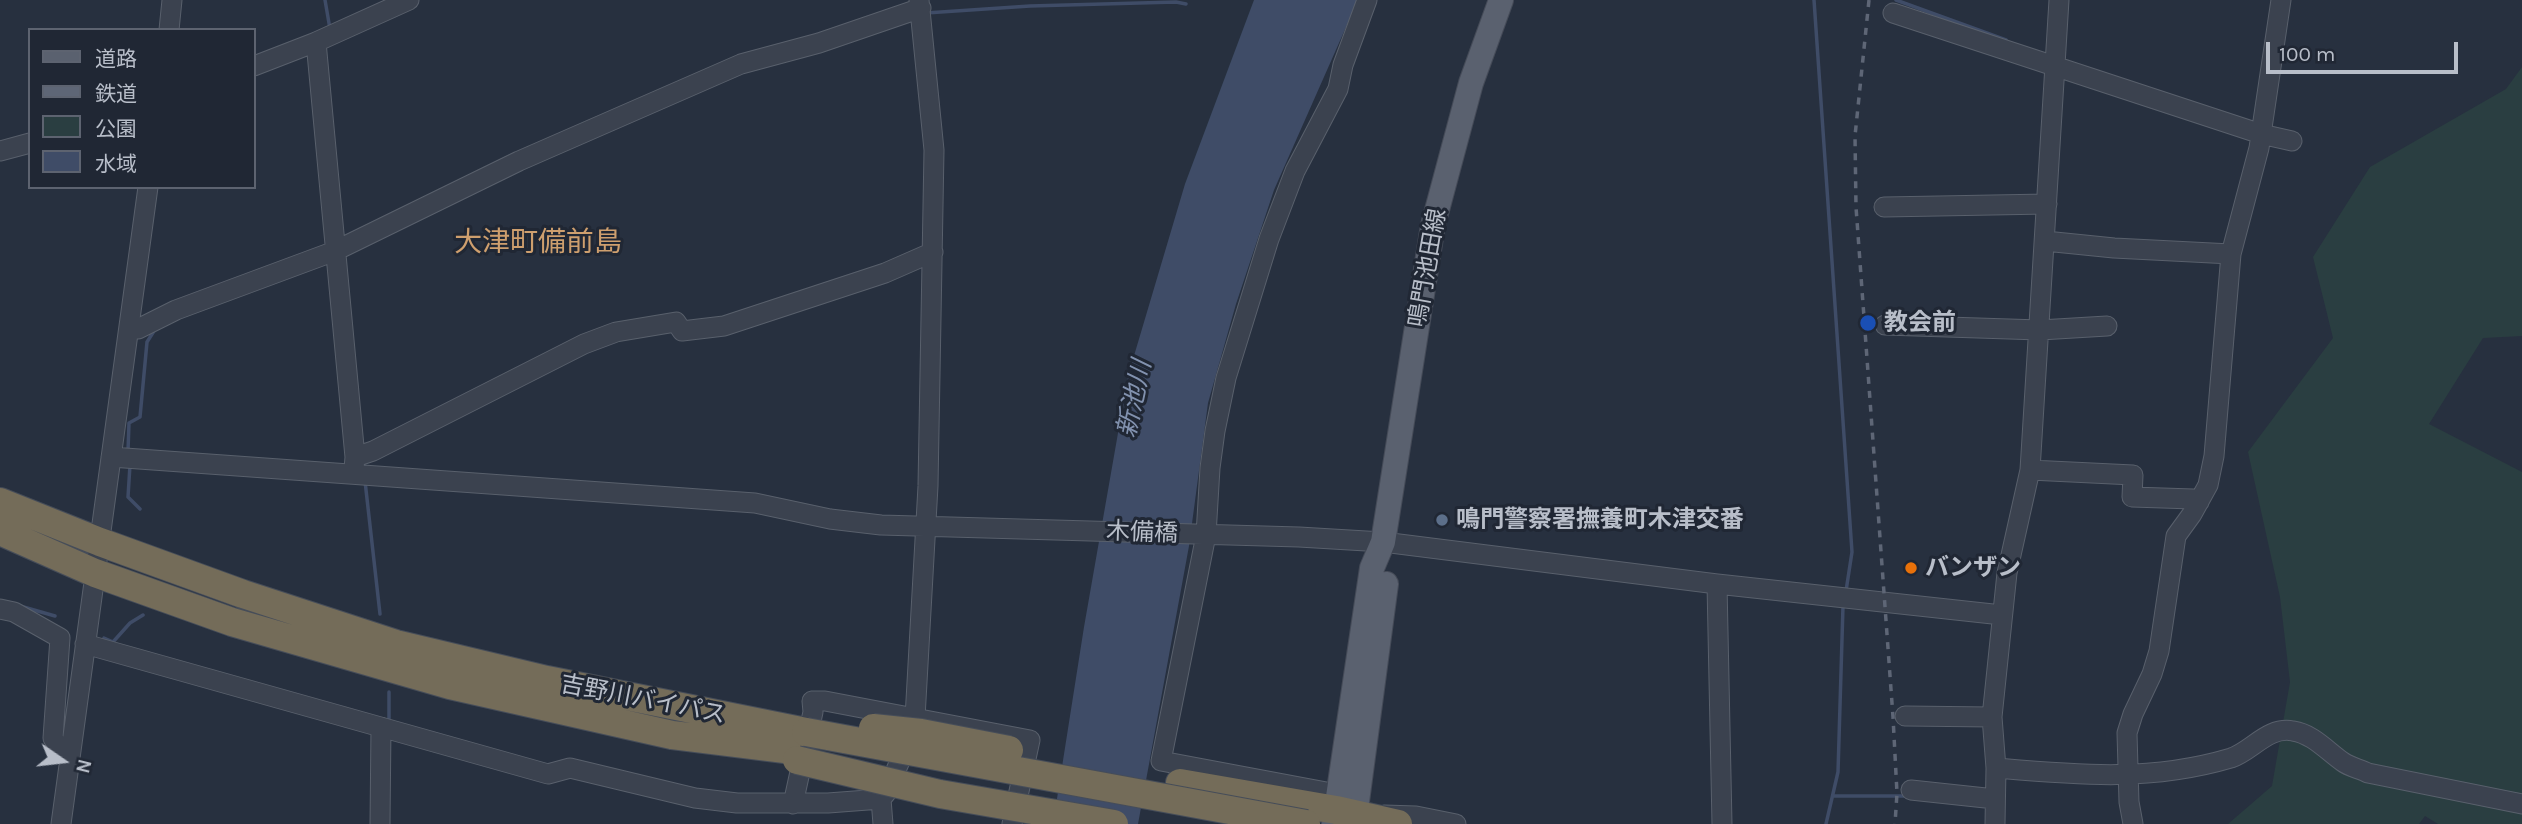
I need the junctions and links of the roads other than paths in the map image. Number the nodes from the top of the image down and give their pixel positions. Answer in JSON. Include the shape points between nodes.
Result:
{"nodes":[{"id":1,"x":172,"y":0,"type":"edge"},
{"id":2,"x":409,"y":0,"type":"edge"},
{"id":3,"x":1367,"y":0,"type":"edge"},
{"id":4,"x":1501,"y":0,"type":"edge"},
{"id":5,"x":2059,"y":0,"type":"edge"},
{"id":6,"x":2281,"y":0,"type":"edge"},
{"id":7,"x":920,"y":4,"type":"edge"},
{"id":8,"x":1893,"y":13,"type":"dead end"},
{"id":9,"x":169,"y":28,"type":"edge"},
{"id":10,"x":316,"y":43,"type":"junction"},
{"id":11,"x":256,"y":65,"type":"edge"},
{"id":12,"x":2054,"y":66,"type":"junction"},
{"id":13,"x":2261,"y":134,"type":"junction"},
{"id":14,"x":2292,"y":141,"type":"dead end"},
{"id":15,"x":28,"y":144,"type":"edge"},
{"id":16,"x":0,"y":151,"type":"edge"},
{"id":17,"x":148,"y":189,"type":"edge"},
{"id":18,"x":2047,"y":204,"type":"junction"},
{"id":19,"x":1884,"y":207,"type":"dead end"},
{"id":20,"x":2045,"y":241,"type":"junction"},
{"id":21,"x":335,"y":251,"type":"junction"},
{"id":22,"x":933,"y":252,"type":"junction"},
{"id":23,"x":2231,"y":254,"type":"junction"},
{"id":24,"x":1885,"y":325,"type":"dead end"},
{"id":25,"x":2107,"y":326,"type":"dead end"},
{"id":26,"x":130,"y":329,"type":"junction"},
{"id":27,"x":2040,"y":330,"type":"junction"},
{"id":28,"x":111,"y":457,"type":"junction"},
{"id":29,"x":354,"y":465,"type":"junction"},
{"id":30,"x":2030,"y":470,"type":"junction"},
{"id":31,"x":0,"y":502,"type":"edge"},
{"id":32,"x":2199,"y":502,"type":"junction"},
{"id":33,"x":925,"y":526,"type":"junction"},
{"id":34,"x":0,"y":531,"type":"edge"},
{"id":35,"x":1202,"y":535,"type":"junction"},
{"id":36,"x":100,"y":542,"type":"junction"},
{"id":37,"x":1383,"y":542,"type":"junction"},
{"id":38,"x":95,"y":573,"type":"junction"},
{"id":39,"x":1717,"y":584,"type":"junction"},
{"id":40,"x":0,"y":609,"type":"edge"},
{"id":41,"x":2002,"y":615,"type":"junction"},
{"id":42,"x":85,"y":644,"type":"junction"},
{"id":43,"x":1905,"y":716,"type":"dead end"},
{"id":44,"x":1992,"y":717,"type":"junction"},
{"id":45,"x":915,"y":718,"type":"junction"},
{"id":46,"x":381,"y":727,"type":"junction"},
{"id":47,"x":803,"y":742,"type":"junction"},
{"id":48,"x":70,"y":751,"type":"junction"},
{"id":49,"x":1996,"y":768,"type":"junction"},
{"id":50,"x":2128,"y":776,"type":"junction"},
{"id":51,"x":1911,"y":790,"type":"dead end"},
{"id":52,"x":881,"y":799,"type":"junction"},
{"id":53,"x":1995,"y":799,"type":"junction"},
{"id":54,"x":793,"y":804,"type":"junction"},
{"id":55,"x":2522,"y":804,"type":"edge"},
{"id":56,"x":1344,"y":813,"type":"edge"},
{"id":57,"x":61,"y":824,"type":"edge"},
{"id":58,"x":380,"y":824,"type":"edge"},
{"id":59,"x":883,"y":824,"type":"edge"},
{"id":60,"x":1012,"y":824,"type":"edge"},
{"id":61,"x":1114,"y":824,"type":"edge"},
{"id":62,"x":1204,"y":824,"type":"edge"},
{"id":63,"x":1306,"y":824,"type":"edge"},
{"id":64,"x":1398,"y":824,"type":"edge"},
{"id":65,"x":1456,"y":824,"type":"edge"},
{"id":66,"x":1722,"y":824,"type":"edge"},
{"id":67,"x":1995,"y":824,"type":"edge"},
{"id":68,"x":2133,"y":824,"type":"edge"}],
"edges":[{"from":1,"to":9,"type":"street"},
{"from":2,"to":10,"type":"street"},
{"from":3,"to":35,"type":"street","via":[[1338,89],[1295,171],[1269,239],[1226,378]]},
{"from":4,"to":37,"type":"main road","name":"鳴門池田線","via":[[1471,83],[1433,225]]},
{"from":5,"to":12,"type":"street"},
{"from":6,"to":13,"type":"street"},
{"from":7,"to":21,"type":"street","via":[[819,43],[741,64],[519,161]]},
{"from":7,"to":22,"type":"street","via":[[934,150]]},
{"from":8,"to":12,"type":"street"},
{"from":10,"to":11,"type":"street"},
{"from":10,"to":21,"type":"street"},
{"from":12,"to":13,"type":"street"},
{"from":12,"to":18,"type":"street"},
{"from":13,"to":14,"type":"street"},
{"from":13,"to":23,"type":"street"},
{"from":15,"to":16,"type":"street"},
{"from":17,"to":26,"type":"street"},
{"from":18,"to":19,"type":"street"},
{"from":18,"to":20,"type":"street"},
{"from":20,"to":23,"type":"street"},
{"from":20,"to":27,"type":"street"},
{"from":21,"to":26,"type":"street"},
{"from":21,"to":29,"type":"street"},
{"from":22,"to":29,"type":"street","via":[[885,273],[724,326],[682,331],[676,322],[616,332],[373,451]]},
{"from":22,"to":33,"type":"street"},
{"from":23,"to":32,"type":"street","via":[[2214,456]]},
{"from":24,"to":27,"type":"street"},
{"from":25,"to":27,"type":"street"},
{"from":26,"to":28,"type":"street"},
{"from":27,"to":30,"type":"street"},
{"from":28,"to":29,"type":"street","name":"木備橋"},
{"from":28,"to":36,"type":"street"},
{"from":29,"to":33,"type":"street","name":"木備橋","via":[[755,503],[881,526]]},
{"from":30,"to":32,"type":"street","via":[[2133,475],[2132,497]]},
{"from":30,"to":41,"type":"street","via":[[2008,564]]},
{"from":31,"to":36,"type":"highway","name":"吉野川バイパス"},
{"from":32,"to":50,"type":"street","via":[[2176,536],[2159,652],[2127,733]]},
{"from":33,"to":35,"type":"street","name":"木備橋"},
{"from":33,"to":45,"type":"street"},
{"from":34,"to":38,"type":"highway","name":"吉野川バイパス"},
{"from":35,"to":37,"type":"street","name":"木備橋"},
{"from":35,"to":56,"type":"street","via":[[1161,761]]},
{"from":36,"to":38,"type":"street"},
{"from":36,"to":47,"type":"highway","name":"吉野川バイパス","via":[[396,645],[751,721]]},
{"from":37,"to":39,"type":"street","name":"木備橋"},
{"from":37,"to":56,"type":"main road","name":"鳴門池田線","via":[[1388,570]]},
{"from":38,"to":42,"type":"street"},
{"from":38,"to":47,"type":"highway","name":"吉野川バイパス","via":[[232,622],[561,712],[672,735]]},
{"from":39,"to":41,"type":"street","name":"木備橋"},
{"from":39,"to":66,"type":"street"},
{"from":40,"to":48,"type":"street","via":[[61,638],[53,738],[59,748]]},
{"from":41,"to":44,"type":"street"},
{"from":42,"to":46,"type":"street"},
{"from":42,"to":48,"type":"street"},
{"from":43,"to":44,"type":"street"},
{"from":44,"to":49,"type":"street"},
{"from":45,"to":52,"type":"street"},
{"from":45,"to":54,"type":"street","via":[[812,701]]},
{"from":45,"to":60,"type":"street","via":[[1030,740]]},
{"from":46,"to":54,"type":"street","via":[[548,774],[570,768],[695,798]]},
{"from":46,"to":58,"type":"street"},
{"from":47,"to":56,"type":"highway","bridge":true,"via":[[921,733]]},
{"from":47,"to":61,"type":"highway","bridge":true,"via":[[940,794]]},
{"from":47,"to":62,"type":"highway","name":"吉野川バイパス"},
{"from":47,"to":63,"type":"highway","name":"吉野川バイパス","bridge":true},
{"from":48,"to":57,"type":"street"},
{"from":49,"to":50,"type":"street"},
{"from":49,"to":53,"type":"street"},
{"from":50,"to":55,"type":"street","via":[[2234,757],[2259,740],[2292,730],[2368,773]]},
{"from":50,"to":68,"type":"street"},
{"from":51,"to":53,"type":"street"},
{"from":52,"to":54,"type":"street"},
{"from":52,"to":59,"type":"street"},
{"from":53,"to":67,"type":"street"},
{"from":56,"to":64,"type":"highway"},
{"from":56,"to":65,"type":"street","via":[[1416,816]]}]}
